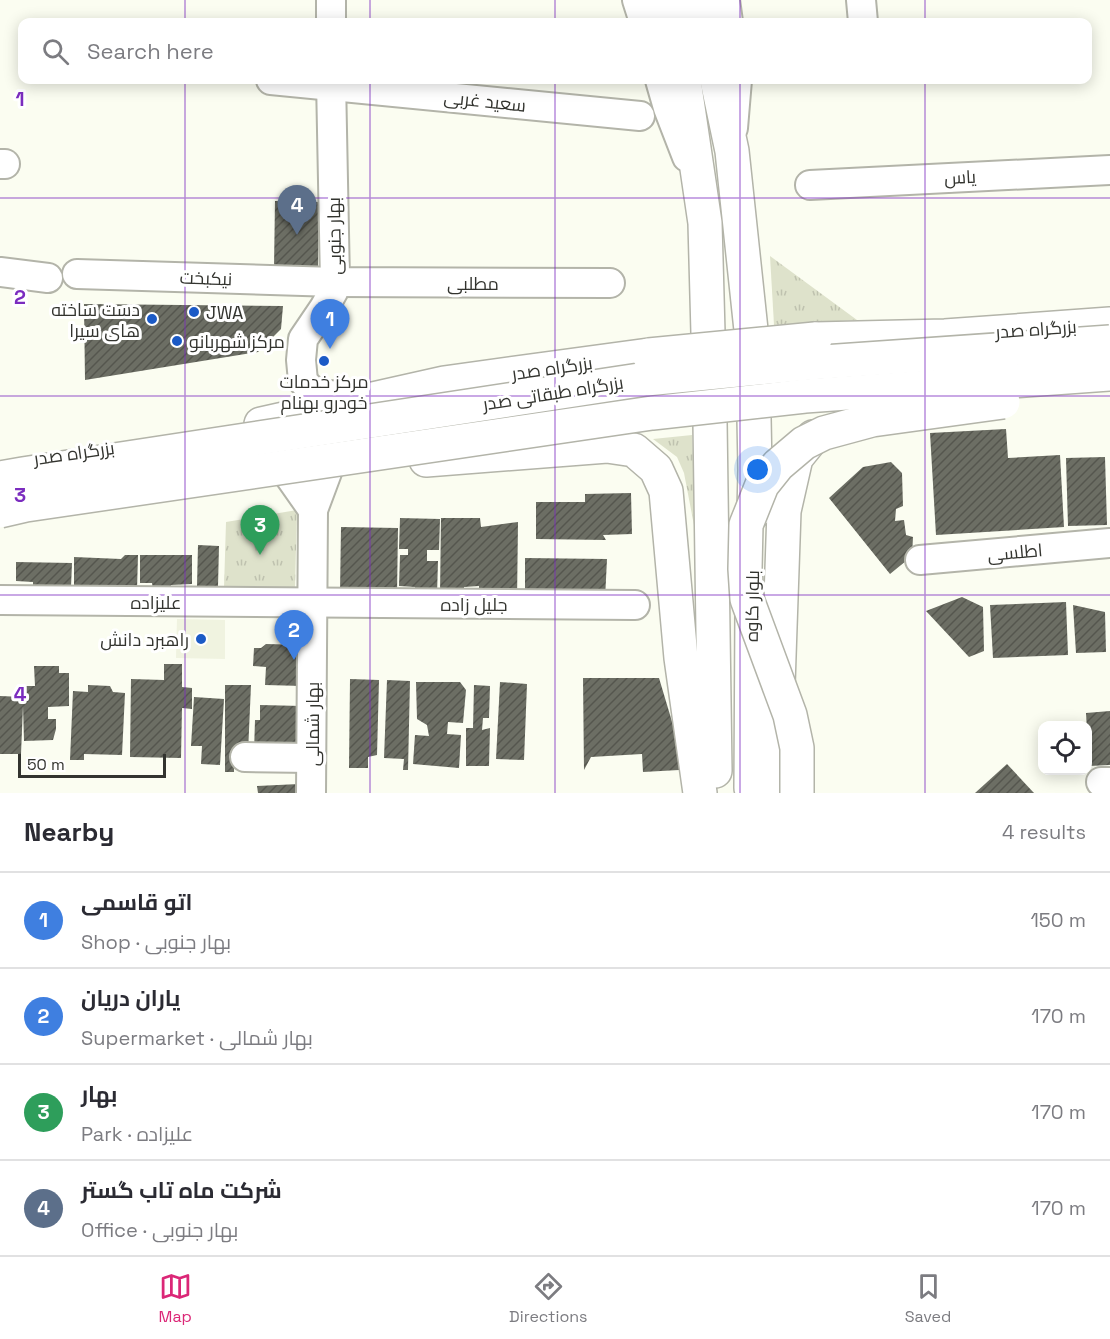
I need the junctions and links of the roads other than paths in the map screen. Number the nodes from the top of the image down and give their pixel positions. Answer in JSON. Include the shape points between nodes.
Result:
{"nodes":[{"id":1,"x":331,"y":0,"type":"edge"},
{"id":2,"x":637,"y":0,"type":"edge"},
{"id":3,"x":665,"y":0,"type":"edge"},
{"id":4,"x":696,"y":0,"type":"edge"},
{"id":5,"x":725,"y":0,"type":"edge"},
{"id":6,"x":861,"y":0,"type":"edge"},
{"id":7,"x":331,"y":18,"type":"edge"},
{"id":8,"x":643,"y":18,"type":"edge"},
{"id":9,"x":669,"y":18,"type":"edge"},
{"id":10,"x":701,"y":18,"type":"edge"},
{"id":11,"x":727,"y":18,"type":"edge"},
{"id":12,"x":863,"y":18,"type":"edge"},
{"id":13,"x":331,"y":84,"type":"edge"},
{"id":14,"x":340,"y":84,"type":"edge"},
{"id":15,"x":661,"y":84,"type":"edge"},
{"id":16,"x":685,"y":84,"type":"edge"},
{"id":17,"x":718,"y":84,"type":"edge"},
{"id":18,"x":737,"y":84,"type":"edge"},
{"id":19,"x":640,"y":116,"type":"dead end"},
{"id":20,"x":732,"y":151,"type":"junction"},
{"id":21,"x":1110,"y":170,"type":"edge"},
{"id":22,"x":810,"y":185,"type":"dead end"},
{"id":23,"x":700,"y":189,"type":"junction"},
{"id":24,"x":0,"y":272,"type":"edge"},
{"id":25,"x":77,"y":274,"type":"dead end"},
{"id":26,"x":48,"y":278,"type":"dead end"},
{"id":27,"x":335,"y":282,"type":"junction"},
{"id":28,"x":610,"y":283,"type":"dead end"},
{"id":29,"x":1110,"y":324,"type":"edge"},
{"id":30,"x":751,"y":330,"type":"dead end"},
{"id":31,"x":708,"y":333,"type":"dead end"},
{"id":32,"x":1110,"y":342,"type":"edge"},
{"id":33,"x":1110,"y":376,"type":"edge"},
{"id":34,"x":444,"y":383,"type":"junction"},
{"id":35,"x":1110,"y":386,"type":"edge"},
{"id":36,"x":943,"y":388,"type":"junction"},
{"id":37,"x":754,"y":418,"type":"dead end"},
{"id":38,"x":710,"y":422,"type":"dead end"},
{"id":39,"x":0,"y":465,"type":"edge"},
{"id":40,"x":329,"y":467,"type":"junction"},
{"id":41,"x":287,"y":473,"type":"junction"},
{"id":42,"x":0,"y":478,"type":"edge"},
{"id":43,"x":313,"y":510,"type":"junction"},
{"id":44,"x":0,"y":511,"type":"edge"},
{"id":45,"x":0,"y":517,"type":"edge"},
{"id":46,"x":1110,"y":543,"type":"edge"},
{"id":47,"x":920,"y":560,"type":"dead end"},
{"id":48,"x":0,"y":600,"type":"edge"},
{"id":49,"x":312,"y":603,"type":"junction"},
{"id":50,"x":635,"y":605,"type":"dead end"},
{"id":51,"x":246,"y":757,"type":"dead end"},
{"id":52,"x":311,"y":758,"type":"junction"},
{"id":53,"x":311,"y":793,"type":"edge"},
{"id":54,"x":700,"y":793,"type":"edge"},
{"id":55,"x":715,"y":793,"type":"edge"},
{"id":56,"x":751,"y":793,"type":"edge"},
{"id":57,"x":769,"y":793,"type":"edge"},
{"id":58,"x":797,"y":793,"type":"edge"}],
"edges":[{"from":1,"to":7,"type":"street"},
{"from":2,"to":8,"type":"street"},
{"from":3,"to":9,"type":"main road"},
{"from":4,"to":10,"type":"main road"},
{"from":5,"to":11,"type":"street"},
{"from":6,"to":12,"type":"street"},
{"from":13,"to":27,"type":"street","name":"بهار جنوبی"},
{"from":14,"to":19,"type":"street","name":"سعید غربی"},
{"from":15,"to":23,"type":"street"},
{"from":16,"to":23,"type":"main road"},
{"from":17,"to":20,"type":"main road"},
{"from":18,"to":20,"type":"street"},
{"from":20,"to":30,"type":"main road"},
{"from":21,"to":22,"type":"street","name":"یاس"},
{"from":23,"to":31,"type":"main road","via":[[705,223]]},
{"from":24,"to":26,"type":"street"},
{"from":25,"to":27,"type":"street","name":"نیکبخت"},
{"from":27,"to":28,"type":"street","name":"مطلبی"},
{"from":27,"to":34,"type":"street","name":"بهار جنوبی","via":[[333,292],[303,339],[303,381],[311,390],[338,396]]},
{"from":29,"to":34,"type":"main road","name":"بزرگراه صدر","bridge":true,"via":[[945,336],[815,339],[649,355]]},
{"from":32,"to":42,"type":"main road","name":"بزرگراه طبقاتی صدر","bridge":true,"via":[[646,379]]},
{"from":33,"to":36,"type":"main road"},
{"from":33,"to":44,"type":"main road","name":"بزرگراه طبقاتی صدر","bridge":true,"via":[[806,396],[652,413]]},
{"from":34,"to":39,"type":"main road","name":"بزرگراه صدر","via":[[240,429]]},
{"from":35,"to":58,"type":"main road","bridge":true,"via":[[872,420],[824,433],[804,443],[762,485],[746,525],[747,599],[790,715],[797,748]]},
{"from":36,"to":40,"type":"main road","via":[[654,422]]},
{"from":36,"to":57,"type":"main road","via":[[831,426],[812,438],[796,458],[784,511],[777,714]]},
{"from":37,"to":56,"type":"main road","name":"بلوار کاوه"},
{"from":38,"to":55,"type":"main road"},
{"from":40,"to":41,"type":"main road"},
{"from":40,"to":43,"type":"street","name":"بهار شمالی"},
{"from":40,"to":54,"type":"main road","via":[[607,446],[634,450],[656,470],[666,491],[681,658]]},
{"from":41,"to":43,"type":"street"},
{"from":41,"to":45,"type":"main road"},
{"from":43,"to":49,"type":"street","name":"بهار شمالی"},
{"from":46,"to":47,"type":"street","name":"اطلسی"},
{"from":48,"to":49,"type":"street","name":"علیزاده"},
{"from":49,"to":50,"type":"street","name":"جلیل زاده"},
{"from":49,"to":52,"type":"street","name":"بهار شمالی"},
{"from":51,"to":52,"type":"street"},
{"from":52,"to":53,"type":"street","name":"بهار شمالی"}]}
